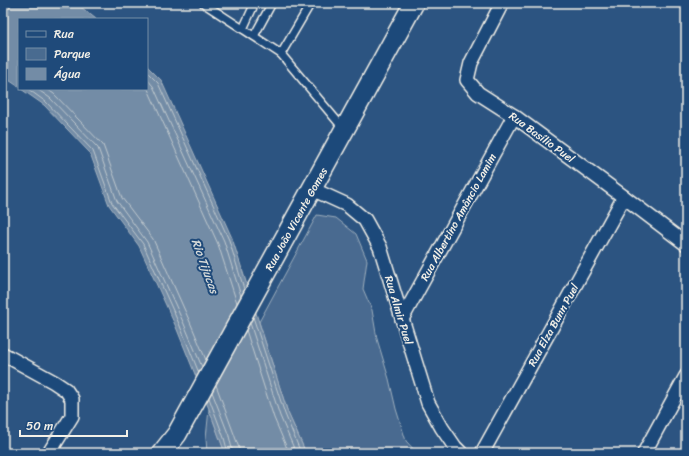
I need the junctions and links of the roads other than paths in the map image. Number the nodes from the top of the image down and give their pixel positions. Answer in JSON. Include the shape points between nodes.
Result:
{"nodes":[{"id":1,"x":203,"y":3,"type":"edge"},
{"id":2,"x":255,"y":3,"type":"edge"},
{"id":3,"x":272,"y":3,"type":"edge"},
{"id":4,"x":311,"y":3,"type":"edge"},
{"id":5,"x":414,"y":3,"type":"edge"},
{"id":6,"x":502,"y":3,"type":"edge"},
{"id":7,"x":243,"y":28,"type":"junction"},
{"id":8,"x":254,"y":36,"type":"junction"},
{"id":9,"x":281,"y":54,"type":"junction"},
{"id":10,"x":514,"y":116,"type":"junction"},
{"id":11,"x":345,"y":130,"type":"junction"},
{"id":12,"x":312,"y":189,"type":"junction"},
{"id":13,"x":624,"y":197,"type":"junction"},
{"id":14,"x":686,"y":244,"type":"edge"},
{"id":15,"x":402,"y":319,"type":"junction"},
{"id":16,"x":3,"y":354,"type":"edge"},
{"id":17,"x":686,"y":376,"type":"edge"},
{"id":18,"x":177,"y":434,"type":"junction"},
{"id":19,"x":49,"y":453,"type":"edge"},
{"id":20,"x":162,"y":453,"type":"edge"},
{"id":21,"x":172,"y":453,"type":"edge"},
{"id":22,"x":461,"y":453,"type":"edge"},
{"id":23,"x":482,"y":453,"type":"edge"},
{"id":24,"x":644,"y":453,"type":"edge"}],
"edges":[{"from":1,"to":7,"type":"lane"},
{"from":2,"to":7,"type":"lane"},
{"from":3,"to":8,"type":"lane"},
{"from":4,"to":9,"type":"lane"},
{"from":5,"to":11,"type":"main road","name":"Rua João Vicente Gomes"},
{"from":6,"to":10,"type":"street","name":"Rua Basílio Puel","via":[[471,63],[467,80],[478,93]]},
{"from":7,"to":8,"type":"lane"},
{"from":8,"to":9,"type":"lane"},
{"from":9,"to":11,"type":"lane"},
{"from":10,"to":13,"type":"street","name":"Rua Basílio Puel"},
{"from":10,"to":15,"type":"street","name":"Rua Albertino Amâncio Lamim"},
{"from":11,"to":12,"type":"main road","name":"Rua João Vicente Gomes"},
{"from":12,"to":15,"type":"street","name":"Rua Almir Puel","via":[[347,206],[365,220],[380,248]]},
{"from":12,"to":18,"type":"main road","name":"Rua João Vicente Gomes"},
{"from":13,"to":14,"type":"street","name":"Rua Basílio Puel"},
{"from":13,"to":23,"type":"street","name":"Rua Elza Bunn Puel"},
{"from":15,"to":22,"type":"street","name":"Rua Almir Puel","via":[[428,403],[442,428]]},
{"from":16,"to":19,"type":"street","via":[[54,382],[66,390],[72,399],[72,416]]},
{"from":17,"to":24,"type":"street"},
{"from":18,"to":20,"type":"main road"},
{"from":18,"to":21,"type":"main road"}]}
